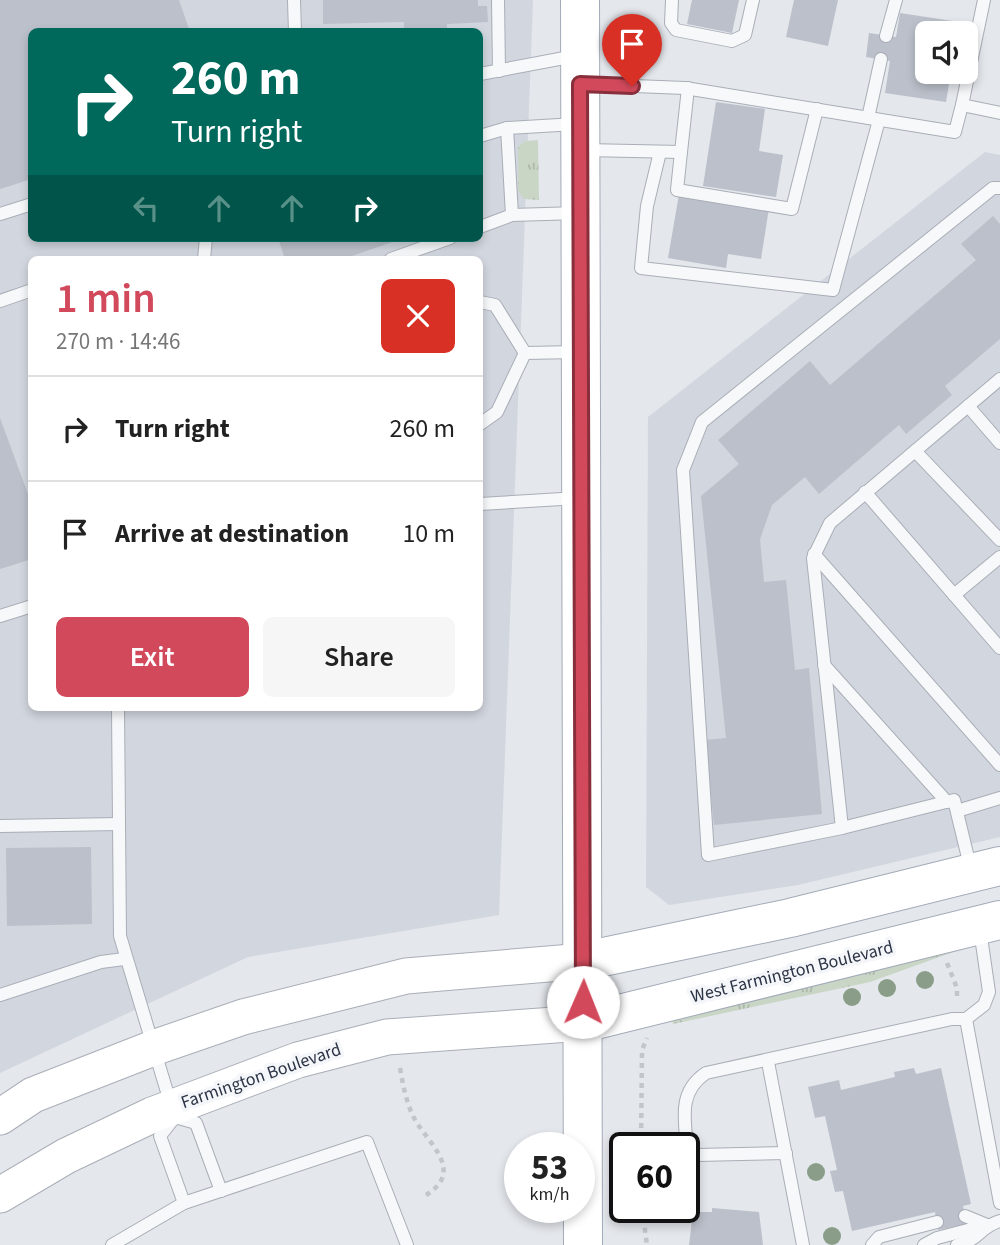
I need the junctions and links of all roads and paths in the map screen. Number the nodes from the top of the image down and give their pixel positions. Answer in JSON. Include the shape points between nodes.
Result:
{"nodes":[{"id":1,"x":294,"y":0,"type":"edge"},
{"id":2,"x":498,"y":0,"type":"edge"},
{"id":3,"x":580,"y":0,"type":"edge"},
{"id":4,"x":671,"y":0,"type":"edge"},
{"id":5,"x":753,"y":0,"type":"edge"},
{"id":6,"x":896,"y":0,"type":"edge"},
{"id":7,"x":984,"y":0,"type":"edge"},
{"id":8,"x":295,"y":28,"type":"edge"},
{"id":9,"x":887,"y":36,"type":"dead end"},
{"id":10,"x":881,"y":60,"type":"dead end"},
{"id":11,"x":580,"y":69,"type":"junction"},
{"id":12,"x":499,"y":71,"type":"junction"},
{"id":13,"x":483,"y":74,"type":"edge"},
{"id":14,"x":688,"y":88,"type":"junction"},
{"id":15,"x":962,"y":105,"type":"junction"},
{"id":16,"x":817,"y":109,"type":"junction"},
{"id":17,"x":1000,"y":113,"type":"edge"},
{"id":18,"x":874,"y":119,"type":"junction"},
{"id":19,"x":506,"y":128,"type":"junction"},
{"id":20,"x":483,"y":135,"type":"edge"},
{"id":21,"x":580,"y":137,"type":"junction"},
{"id":22,"x":660,"y":152,"type":"junction"},
{"id":23,"x":681,"y":152,"type":"junction"},
{"id":24,"x":1000,"y":188,"type":"edge"},
{"id":25,"x":28,"y":205,"type":"edge"},
{"id":26,"x":582,"y":213,"type":"junction"},
{"id":27,"x":0,"y":214,"type":"edge"},
{"id":28,"x":512,"y":215,"type":"junction"},
{"id":29,"x":483,"y":226,"type":"edge"},
{"id":30,"x":439,"y":242,"type":"edge"},
{"id":31,"x":399,"y":256,"type":"edge"},
{"id":32,"x":28,"y":291,"type":"edge"},
{"id":33,"x":0,"y":301,"type":"edge"},
{"id":34,"x":483,"y":303,"type":"edge"},
{"id":35,"x":581,"y":352,"type":"junction"},
{"id":36,"x":525,"y":353,"type":"junction"},
{"id":37,"x":1000,"y":379,"type":"edge"},
{"id":38,"x":968,"y":406,"type":"junction"},
{"id":39,"x":483,"y":422,"type":"edge"},
{"id":40,"x":1000,"y":443,"type":"edge"},
{"id":41,"x":915,"y":451,"type":"junction"},
{"id":42,"x":865,"y":492,"type":"junction"},
{"id":43,"x":582,"y":498,"type":"junction"},
{"id":44,"x":483,"y":504,"type":"edge"},
{"id":45,"x":1000,"y":540,"type":"edge"},
{"id":46,"x":814,"y":554,"type":"junction"},
{"id":47,"x":1000,"y":557,"type":"edge"},
{"id":48,"x":954,"y":595,"type":"junction"},
{"id":49,"x":28,"y":607,"type":"edge"},
{"id":50,"x":0,"y":616,"type":"edge"},
{"id":51,"x":1000,"y":649,"type":"edge"},
{"id":52,"x":824,"y":665,"type":"junction"},
{"id":53,"x":118,"y":711,"type":"edge"},
{"id":54,"x":1000,"y":765,"type":"edge"},
{"id":55,"x":1000,"y":798,"type":"edge"},
{"id":56,"x":947,"y":802,"type":"junction"},
{"id":57,"x":957,"y":811,"type":"junction"},
{"id":58,"x":120,"y":824,"type":"junction"},
{"id":59,"x":0,"y":826,"type":"edge"},
{"id":60,"x":842,"y":828,"type":"junction"},
{"id":61,"x":986,"y":868,"type":"edge"},
{"id":62,"x":988,"y":931,"type":"edge"},
{"id":63,"x":124,"y":959,"type":"junction"},
{"id":64,"x":946,"y":959,"type":"junction"},
{"id":65,"x":584,"y":961,"type":"junction"},
{"id":66,"x":936,"y":961,"type":"dead end"},
{"id":67,"x":0,"y":995,"type":"edge"},
{"id":68,"x":957,"y":1002,"type":"dead end"},
{"id":69,"x":966,"y":1019,"type":"junction"},
{"id":70,"x":583,"y":1023,"type":"junction"},
{"id":71,"x":660,"y":1031,"type":"dead end"},
{"id":72,"x":156,"y":1047,"type":"junction"},
{"id":73,"x":768,"y":1062,"type":"junction"},
{"id":74,"x":400,"y":1068,"type":"dead end"},
{"id":75,"x":173,"y":1112,"type":"junction"},
{"id":76,"x":0,"y":1117,"type":"edge"},
{"id":77,"x":642,"y":1132,"type":"edge"},
{"id":78,"x":786,"y":1153,"type":"junction"},
{"id":79,"x":221,"y":1191,"type":"junction"},
{"id":80,"x":0,"y":1195,"type":"edge"},
{"id":81,"x":426,"y":1195,"type":"dead end"},
{"id":82,"x":184,"y":1203,"type":"junction"},
{"id":83,"x":1000,"y":1203,"type":"edge"},
{"id":84,"x":965,"y":1216,"type":"dead end"},
{"id":85,"x":937,"y":1222,"type":"dead end"},
{"id":86,"x":644,"y":1223,"type":"edge"},
{"id":87,"x":993,"y":1223,"type":"edge"},
{"id":88,"x":112,"y":1245,"type":"edge"},
{"id":89,"x":407,"y":1245,"type":"edge"},
{"id":90,"x":583,"y":1245,"type":"edge"},
{"id":91,"x":647,"y":1245,"type":"edge"},
{"id":92,"x":803,"y":1245,"type":"edge"},
{"id":93,"x":872,"y":1245,"type":"edge"},
{"id":94,"x":924,"y":1245,"type":"edge"},
{"id":95,"x":957,"y":1245,"type":"edge"}],
"edges":[{"from":1,"to":8,"type":"lane"},
{"from":2,"to":12,"type":"lane"},
{"from":3,"to":11,"type":"main road"},
{"from":4,"to":5,"type":"lane","via":[[671,23],[676,30],[732,41],[745,35]]},
{"from":6,"to":9,"type":"lane"},
{"from":7,"to":15,"type":"lane"},
{"from":10,"to":18,"type":"lane"},
{"from":11,"to":12,"type":"lane"},
{"from":11,"to":14,"type":"lane"},
{"from":11,"to":21,"type":"main road"},
{"from":12,"to":13,"type":"lane"},
{"from":14,"to":16,"type":"lane"},
{"from":14,"to":23,"type":"lane"},
{"from":15,"to":17,"type":"lane"},
{"from":15,"to":18,"type":"lane","via":[[955,132]]},
{"from":16,"to":18,"type":"lane"},
{"from":16,"to":23,"type":"lane","via":[[792,209],[677,190]]},
{"from":18,"to":22,"type":"lane","via":[[834,290],[641,268],[647,205]]},
{"from":19,"to":20,"type":"lane"},
{"from":19,"to":21,"type":"lane"},
{"from":19,"to":28,"type":"lane"},
{"from":21,"to":22,"type":"lane"},
{"from":21,"to":26,"type":"main road"},
{"from":22,"to":23,"type":"lane"},
{"from":24,"to":60,"type":"lane","via":[[993,188],[702,422],[683,470],[708,855]]},
{"from":25,"to":27,"type":"lane"},
{"from":26,"to":28,"type":"lane"},
{"from":26,"to":35,"type":"main road"},
{"from":28,"to":29,"type":"lane"},
{"from":30,"to":31,"type":"lane"},
{"from":32,"to":33,"type":"lane"},
{"from":34,"to":36,"type":"lane","via":[[495,306]]},
{"from":35,"to":36,"type":"lane"},
{"from":35,"to":43,"type":"main road"},
{"from":36,"to":39,"type":"lane","via":[[497,412]]},
{"from":37,"to":38,"type":"lane"},
{"from":38,"to":40,"type":"lane"},
{"from":38,"to":41,"type":"lane"},
{"from":41,"to":42,"type":"lane"},
{"from":41,"to":45,"type":"lane"},
{"from":42,"to":46,"type":"lane","via":[[830,523]]},
{"from":42,"to":48,"type":"lane"},
{"from":43,"to":44,"type":"lane"},
{"from":43,"to":65,"type":"main road"},
{"from":46,"to":52,"type":"lane"},
{"from":46,"to":54,"type":"lane"},
{"from":47,"to":48,"type":"lane"},
{"from":48,"to":51,"type":"lane"},
{"from":49,"to":50,"type":"lane"},
{"from":52,"to":56,"type":"lane"},
{"from":52,"to":60,"type":"lane"},
{"from":53,"to":58,"type":"lane"},
{"from":55,"to":57,"type":"lane"},
{"from":56,"to":57,"type":"lane","via":[[954,800]]},
{"from":56,"to":60,"type":"lane"},
{"from":57,"to":61,"type":"lane"},
{"from":58,"to":59,"type":"lane"},
{"from":58,"to":63,"type":"lane"},
{"from":61,"to":65,"type":"main road","via":[[790,918]]},
{"from":62,"to":64,"type":"path"},
{"from":62,"to":69,"type":"lane","via":[[989,992],[984,1005]]},
{"from":62,"to":70,"type":"main road","name":"West Farmington Boulevard"},
{"from":63,"to":67,"type":"lane","via":[[101,962]]},
{"from":63,"to":72,"type":"lane"},
{"from":64,"to":66,"type":"path"},
{"from":64,"to":68,"type":"path"},
{"from":65,"to":70,"type":"main road"},
{"from":65,"to":72,"type":"main road","via":[[406,976],[243,1017]]},
{"from":69,"to":73,"type":"lane"},
{"from":69,"to":83,"type":"lane"},
{"from":70,"to":75,"type":"main road","name":"Farmington Boulevard","via":[[387,1037],[298,1060]]},
{"from":70,"to":90,"type":"main road"},
{"from":71,"to":77,"type":"path","via":[[647,1037],[642,1050]]},
{"from":72,"to":75,"type":"lane"},
{"from":72,"to":76,"type":"main road","via":[[33,1095]]},
{"from":73,"to":78,"type":"lane"},
{"from":73,"to":78,"type":"lane","via":[[706,1073],[692,1083],[686,1096],[687,1146],[697,1155],[717,1157]]},
{"from":74,"to":81,"type":"path","via":[[414,1117],[444,1166],[438,1185]]},
{"from":75,"to":79,"type":"lane","via":[[196,1123]]},
{"from":75,"to":80,"type":"main road","name":"Farmington Boulevard","via":[[66,1156]]},
{"from":75,"to":82,"type":"lane","via":[[160,1136]]},
{"from":78,"to":92,"type":"lane"},
{"from":79,"to":82,"type":"lane"},
{"from":79,"to":89,"type":"lane","via":[[367,1142]]},
{"from":82,"to":88,"type":"lane"},
{"from":84,"to":87,"type":"lane"},
{"from":85,"to":93,"type":"lane","via":[[879,1237]]},
{"from":86,"to":91,"type":"path"},
{"from":87,"to":94,"type":"lane"},
{"from":87,"to":95,"type":"lane","via":[[974,1241]]}]}
